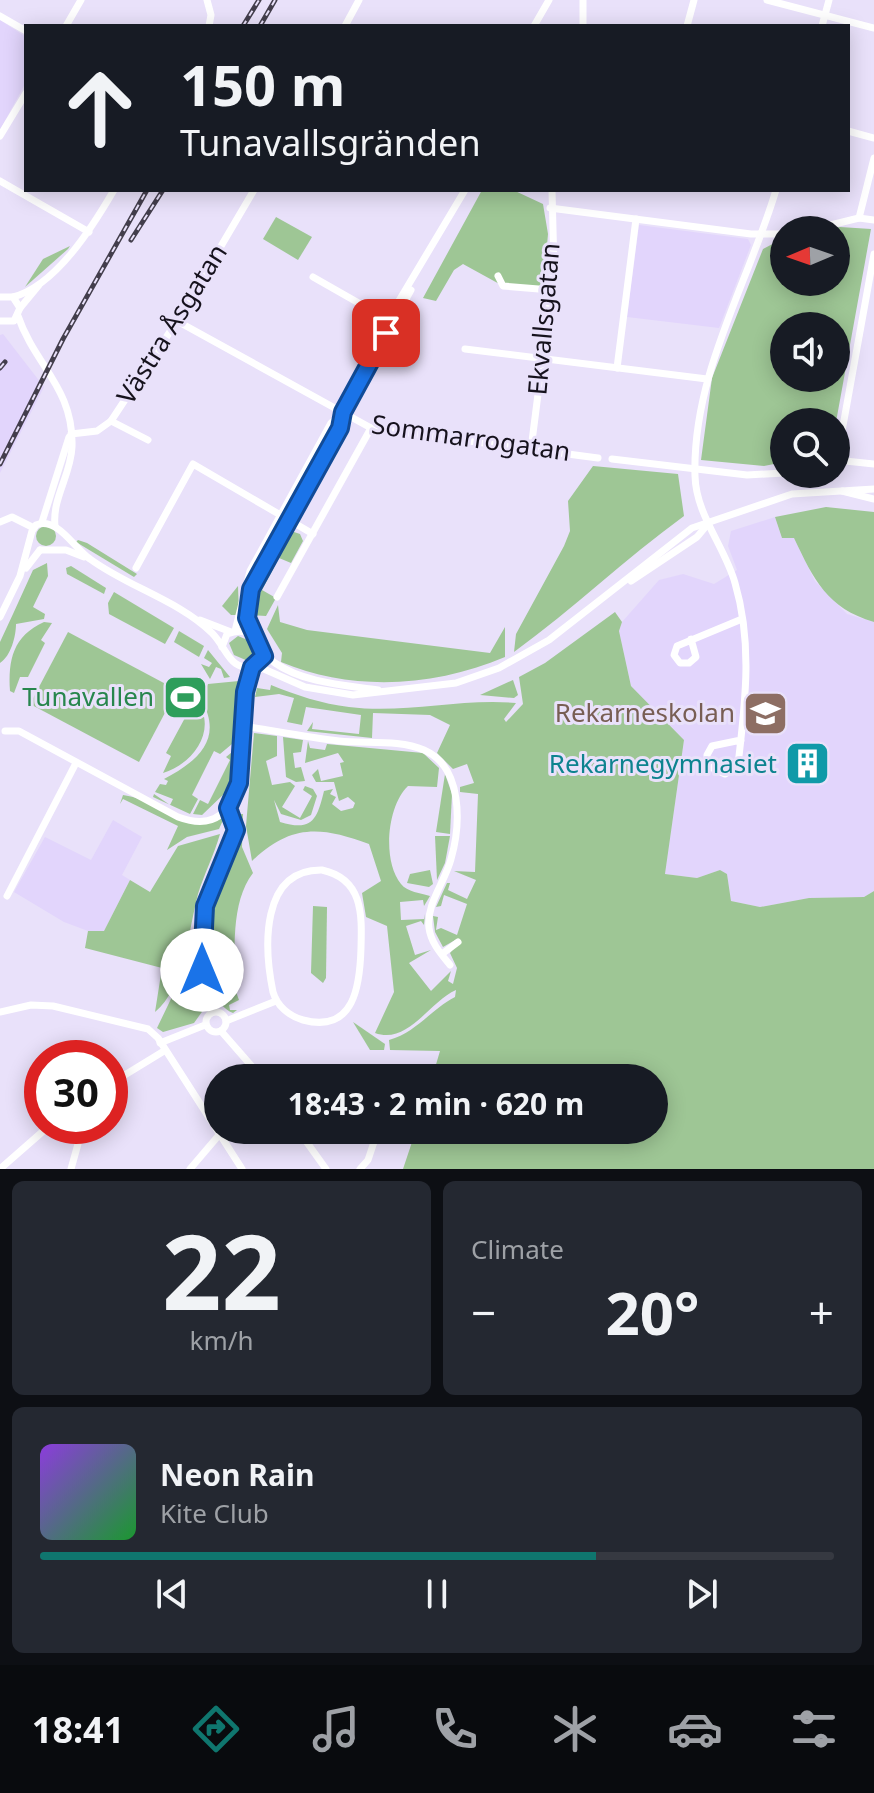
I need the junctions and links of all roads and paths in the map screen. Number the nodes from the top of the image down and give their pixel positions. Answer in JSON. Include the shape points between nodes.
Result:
{"nodes":[{"id":1,"x":81,"y":0,"type":"edge"},
{"id":2,"x":207,"y":0,"type":"edge"},
{"id":3,"x":359,"y":0,"type":"edge"},
{"id":4,"x":549,"y":0,"type":"edge"},
{"id":5,"x":583,"y":0,"type":"edge"},
{"id":6,"x":694,"y":0,"type":"edge"},
{"id":7,"x":767,"y":0,"type":"edge"},
{"id":8,"x":829,"y":0,"type":"edge"},
{"id":9,"x":0,"y":16,"type":"edge"},
{"id":10,"x":825,"y":16,"type":"junction"},
{"id":11,"x":67,"y":24,"type":"edge"},
{"id":12,"x":209,"y":24,"type":"edge"},
{"id":13,"x":346,"y":24,"type":"edge"},
{"id":14,"x":535,"y":24,"type":"edge"},
{"id":15,"x":583,"y":24,"type":"edge"},
{"id":16,"x":688,"y":24,"type":"edge"},
{"id":17,"x":823,"y":24,"type":"edge"},
{"id":18,"x":874,"y":28,"type":"edge"},
{"id":19,"x":24,"y":30,"type":"edge"},
{"id":20,"x":24,"y":96,"type":"edge"},
{"id":21,"x":850,"y":132,"type":"edge"},
{"id":22,"x":0,"y":136,"type":"edge"},
{"id":23,"x":874,"y":138,"type":"edge"},
{"id":24,"x":874,"y":158,"type":"edge"},
{"id":25,"x":0,"y":181,"type":"edge"},
{"id":26,"x":113,"y":192,"type":"edge"},
{"id":27,"x":253,"y":192,"type":"edge"},
{"id":28,"x":464,"y":192,"type":"edge"},
{"id":29,"x":552,"y":192,"type":"edge"},
{"id":30,"x":775,"y":192,"type":"edge"},
{"id":31,"x":550,"y":208,"type":"junction"},
{"id":32,"x":859,"y":218,"type":"junction"},
{"id":33,"x":636,"y":219,"type":"junction"},
{"id":34,"x":850,"y":220,"type":"edge"},
{"id":35,"x":874,"y":220,"type":"edge"},
{"id":36,"x":89,"y":232,"type":"junction"},
{"id":37,"x":763,"y":235,"type":"junction"},
{"id":38,"x":770,"y":235,"type":"edge"},
{"id":39,"x":874,"y":254,"type":"edge"},
{"id":40,"x":48,"y":275,"type":"junction"},
{"id":41,"x":498,"y":276,"type":"dead end"},
{"id":42,"x":313,"y":277,"type":"dead end"},
{"id":43,"x":551,"y":290,"type":"junction"},
{"id":44,"x":5,"y":296,"type":"edge"},
{"id":45,"x":19,"y":312,"type":"junction"},
{"id":46,"x":177,"y":321,"type":"junction"},
{"id":47,"x":392,"y":322,"type":"junction"},
{"id":48,"x":2,"y":323,"type":"edge"},
{"id":49,"x":29,"y":340,"type":"junction"},
{"id":50,"x":465,"y":349,"type":"dead end"},
{"id":51,"x":542,"y":358,"type":"junction"},
{"id":52,"x":617,"y":368,"type":"junction"},
{"id":53,"x":707,"y":379,"type":"junction"},
{"id":54,"x":846,"y":408,"type":"edge"},
{"id":55,"x":343,"y":412,"type":"junction"},
{"id":56,"x":111,"y":421,"type":"junction"},
{"id":57,"x":371,"y":428,"type":"junction"},
{"id":58,"x":71,"y":434,"type":"junction"},
{"id":59,"x":148,"y":440,"type":"dead end"},
{"id":60,"x":531,"y":449,"type":"junction"},
{"id":61,"x":598,"y":458,"type":"dead end"},
{"id":62,"x":612,"y":459,"type":"dead end"},
{"id":63,"x":850,"y":461,"type":"edge"},
{"id":64,"x":874,"y":464,"type":"edge"},
{"id":65,"x":695,"y":469,"type":"junction"},
{"id":66,"x":770,"y":474,"type":"edge"},
{"id":67,"x":874,"y":489,"type":"edge"},
{"id":68,"x":836,"y":490,"type":"junction"},
{"id":69,"x":874,"y":499,"type":"edge"},
{"id":70,"x":279,"y":515,"type":"junction"},
{"id":71,"x":288,"y":520,"type":"junction"},
{"id":72,"x":0,"y":522,"type":"edge"},
{"id":73,"x":42,"y":522,"type":"junction"},
{"id":74,"x":708,"y":524,"type":"junction"},
{"id":75,"x":34,"y":528,"type":"junction"},
{"id":76,"x":58,"y":529,"type":"junction"},
{"id":77,"x":313,"y":534,"type":"junction"},
{"id":78,"x":32,"y":540,"type":"junction"},
{"id":79,"x":54,"y":549,"type":"junction"},
{"id":80,"x":40,"y":550,"type":"junction"},
{"id":81,"x":90,"y":559,"type":"junction"},
{"id":82,"x":136,"y":568,"type":"dead end"},
{"id":83,"x":20,"y":576,"type":"junction"},
{"id":84,"x":277,"y":597,"type":"dead end"},
{"id":85,"x":0,"y":617,"type":"edge"},
{"id":86,"x":194,"y":618,"type":"junction"},
{"id":87,"x":742,"y":619,"type":"junction"},
{"id":88,"x":233,"y":631,"type":"junction"},
{"id":89,"x":254,"y":635,"type":"junction"},
{"id":90,"x":691,"y":639,"type":"dead end"},
{"id":91,"x":222,"y":647,"type":"junction"},
{"id":92,"x":263,"y":650,"type":"junction"},
{"id":93,"x":240,"y":666,"type":"junction"},
{"id":94,"x":255,"y":667,"type":"junction"},
{"id":95,"x":245,"y":692,"type":"junction"},
{"id":96,"x":390,"y":692,"type":"junction"},
{"id":97,"x":243,"y":726,"type":"junction"},
{"id":98,"x":2,"y":730,"type":"edge"},
{"id":99,"x":741,"y":740,"type":"junction"},
{"id":100,"x":76,"y":763,"type":"junction"},
{"id":101,"x":228,"y":808,"type":"junction"},
{"id":102,"x":7,"y":896,"type":"dead end"},
{"id":103,"x":458,"y":942,"type":"dead end"},
{"id":104,"x":442,"y":954,"type":"junction"},
{"id":105,"x":450,"y":965,"type":"dead end"},
{"id":106,"x":276,"y":1001,"type":"junction"},
{"id":107,"x":0,"y":1012,"type":"edge"},
{"id":108,"x":213,"y":1012,"type":"junction"},
{"id":109,"x":226,"y":1021,"type":"junction"},
{"id":110,"x":205,"y":1025,"type":"junction"},
{"id":111,"x":221,"y":1031,"type":"junction"},
{"id":112,"x":162,"y":1047,"type":"junction"},
{"id":113,"x":250,"y":1064,"type":"edge"},
{"id":114,"x":128,"y":1071,"type":"edge"},
{"id":115,"x":204,"y":1112,"type":"edge"},
{"id":116,"x":28,"y":1144,"type":"edge"},
{"id":117,"x":78,"y":1144,"type":"edge"},
{"id":118,"x":211,"y":1144,"type":"edge"},
{"id":119,"x":225,"y":1144,"type":"edge"},
{"id":120,"x":308,"y":1144,"type":"edge"},
{"id":121,"x":373,"y":1144,"type":"edge"},
{"id":122,"x":0,"y":1169,"type":"edge"},
{"id":123,"x":71,"y":1169,"type":"edge"},
{"id":124,"x":190,"y":1169,"type":"edge"},
{"id":125,"x":242,"y":1169,"type":"edge"},
{"id":126,"x":326,"y":1169,"type":"edge"},
{"id":127,"x":360,"y":1169,"type":"edge"}],
"edges":[{"from":1,"to":11,"type":"street"},
{"from":2,"to":12,"type":"street"},
{"from":3,"to":13,"type":"street"},
{"from":4,"to":14,"type":"street"},
{"from":5,"to":15,"type":"street"},
{"from":6,"to":16,"type":"street"},
{"from":7,"to":10,"type":"street"},
{"from":8,"to":10,"type":"street"},
{"from":9,"to":19,"type":"street"},
{"from":10,"to":17,"type":"street"},
{"from":10,"to":18,"type":"street"},
{"from":20,"to":22,"type":"street"},
{"from":21,"to":23,"type":"street"},
{"from":24,"to":32,"type":"street"},
{"from":25,"to":36,"type":"street"},
{"from":26,"to":36,"type":"street"},
{"from":27,"to":46,"type":"street","name":"Västra Åsgatan"},
{"from":28,"to":47,"type":"street"},
{"from":29,"to":31,"type":"street","name":"Ekvallsgatan"},
{"from":30,"to":37,"type":"street"},
{"from":31,"to":33,"type":"street"},
{"from":31,"to":43,"type":"street","name":"Ekvallsgatan"},
{"from":32,"to":34,"type":"street"},
{"from":32,"to":35,"type":"street"},
{"from":33,"to":37,"type":"street"},
{"from":33,"to":52,"type":"street"},
{"from":36,"to":40,"type":"street"},
{"from":37,"to":38,"type":"street"},
{"from":37,"to":53,"type":"street"},
{"from":39,"to":54,"type":"street"},
{"from":40,"to":44,"type":"street"},
{"from":40,"to":45,"type":"street"},
{"from":41,"to":43,"type":"street","via":[[503,286]]},
{"from":42,"to":47,"type":"street"},
{"from":43,"to":51,"type":"street","name":"Ekvallsgatan"},
{"from":44,"to":45,"type":"street"},
{"from":45,"to":48,"type":"street"},
{"from":45,"to":49,"type":"street"},
{"from":46,"to":55,"type":"street","name":"Sommarrogatan"},
{"from":46,"to":56,"type":"street","name":"Västra Åsgatan"},
{"from":47,"to":55,"type":"street"},
{"from":48,"to":49,"type":"street"},
{"from":49,"to":58,"type":"street","via":[[64,395]]},
{"from":50,"to":51,"type":"street"},
{"from":51,"to":52,"type":"street"},
{"from":51,"to":60,"type":"street","name":"Ekvallsgatan"},
{"from":52,"to":53,"type":"street"},
{"from":53,"to":65,"type":"street"},
{"from":55,"to":57,"type":"street","name":"Sommarrogatan"},
{"from":55,"to":70,"type":"street","via":[[331,423]]},
{"from":55,"to":71,"type":"street","via":[[340,428]]},
{"from":56,"to":58,"type":"street","name":"Västra Åsgatan","via":[[97,431]]},
{"from":56,"to":59,"type":"street"},
{"from":57,"to":60,"type":"street","name":"Sommarrogatan"},
{"from":57,"to":77,"type":"street"},
{"from":58,"to":73,"type":"street"},
{"from":58,"to":76,"type":"street","via":[[68,466],[53,511]]},
{"from":60,"to":61,"type":"street","name":"Sommarrogatan"},
{"from":62,"to":65,"type":"street"},
{"from":63,"to":64,"type":"street"},
{"from":65,"to":66,"type":"street"},
{"from":65,"to":74,"type":"street"},
{"from":67,"to":68,"type":"street"},
{"from":68,"to":69,"type":"street"},
{"from":68,"to":74,"type":"street","via":[[766,500]]},
{"from":70,"to":71,"type":"street"},
{"from":70,"to":82,"type":"street","via":[[193,464]]},
{"from":70,"to":88,"type":"street","via":[[244,585],[241,618]]},
{"from":71,"to":77,"type":"street"},
{"from":71,"to":89,"type":"street","via":[[251,589],[247,618]]},
{"from":72,"to":75,"type":"street","via":[[12,517]]},
{"from":73,"to":75,"type":"street"},
{"from":73,"to":76,"type":"street"},
{"from":74,"to":87,"type":"street","via":[[727,560]]},
{"from":74,"to":96,"type":"street","via":[[697,537],[549,640],[499,668],[429,689]]},
{"from":75,"to":78,"type":"street"},
{"from":76,"to":79,"type":"street"},
{"from":76,"to":81,"type":"street"},
{"from":77,"to":84,"type":"street"},
{"from":78,"to":80,"type":"street"},
{"from":78,"to":83,"type":"street"},
{"from":79,"to":80,"type":"street"},
{"from":79,"to":81,"type":"street"},
{"from":80,"to":83,"type":"street"},
{"from":81,"to":86,"type":"street"},
{"from":83,"to":85,"type":"street"},
{"from":86,"to":88,"type":"street"},
{"from":86,"to":91,"type":"street"},
{"from":87,"to":90,"type":"street"},
{"from":87,"to":99,"type":"street","via":[[747,667]]},
{"from":88,"to":89,"type":"street"},
{"from":88,"to":91,"type":"street"},
{"from":89,"to":92,"type":"street"},
{"from":91,"to":93,"type":"street"},
{"from":92,"to":94,"type":"street"},
{"from":92,"to":96,"type":"street","via":[[275,663],[305,676]]},
{"from":93,"to":94,"type":"street"},
{"from":93,"to":95,"type":"street"},
{"from":94,"to":95,"type":"street"},
{"from":94,"to":96,"type":"street","via":[[328,692]]},
{"from":95,"to":97,"type":"street"},
{"from":97,"to":101,"type":"street","via":[[239,783]]},
{"from":97,"to":104,"type":"street","via":[[411,746],[440,761],[456,799],[452,859],[429,917],[431,936]]},
{"from":98,"to":100,"type":"street","via":[[19,731]]},
{"from":99,"to":99,"type":"street","via":[[712,746],[708,766],[718,773],[736,770]]},
{"from":100,"to":101,"type":"street","via":[[186,820],[213,819]]},
{"from":100,"to":102,"type":"street"},
{"from":101,"to":108,"type":"street","via":[[234,838],[209,894],[200,944]]},
{"from":103,"to":104,"type":"street"},
{"from":104,"to":105,"type":"street"},
{"from":106,"to":106,"type":"street","via":[[270,971],[272,905],[278,889],[312,870],[339,876],[358,896],[362,914],[354,1001],[332,1019],[312,1022],[290,1014]]},
{"from":106,"to":109,"type":"street"},
{"from":107,"to":112,"type":"street","via":[[31,1005],[62,1007],[140,1026]]},
{"from":108,"to":109,"type":"street"},
{"from":108,"to":110,"type":"street"},
{"from":109,"to":111,"type":"street"},
{"from":110,"to":111,"type":"street","via":[[212,1032]]},
{"from":110,"to":112,"type":"street"},
{"from":111,"to":113,"type":"street"},
{"from":112,"to":114,"type":"street"},
{"from":112,"to":115,"type":"street"},
{"from":116,"to":122,"type":"street"},
{"from":117,"to":123,"type":"street"},
{"from":118,"to":124,"type":"street"},
{"from":119,"to":125,"type":"street"},
{"from":120,"to":126,"type":"street"},
{"from":121,"to":127,"type":"street"}]}
